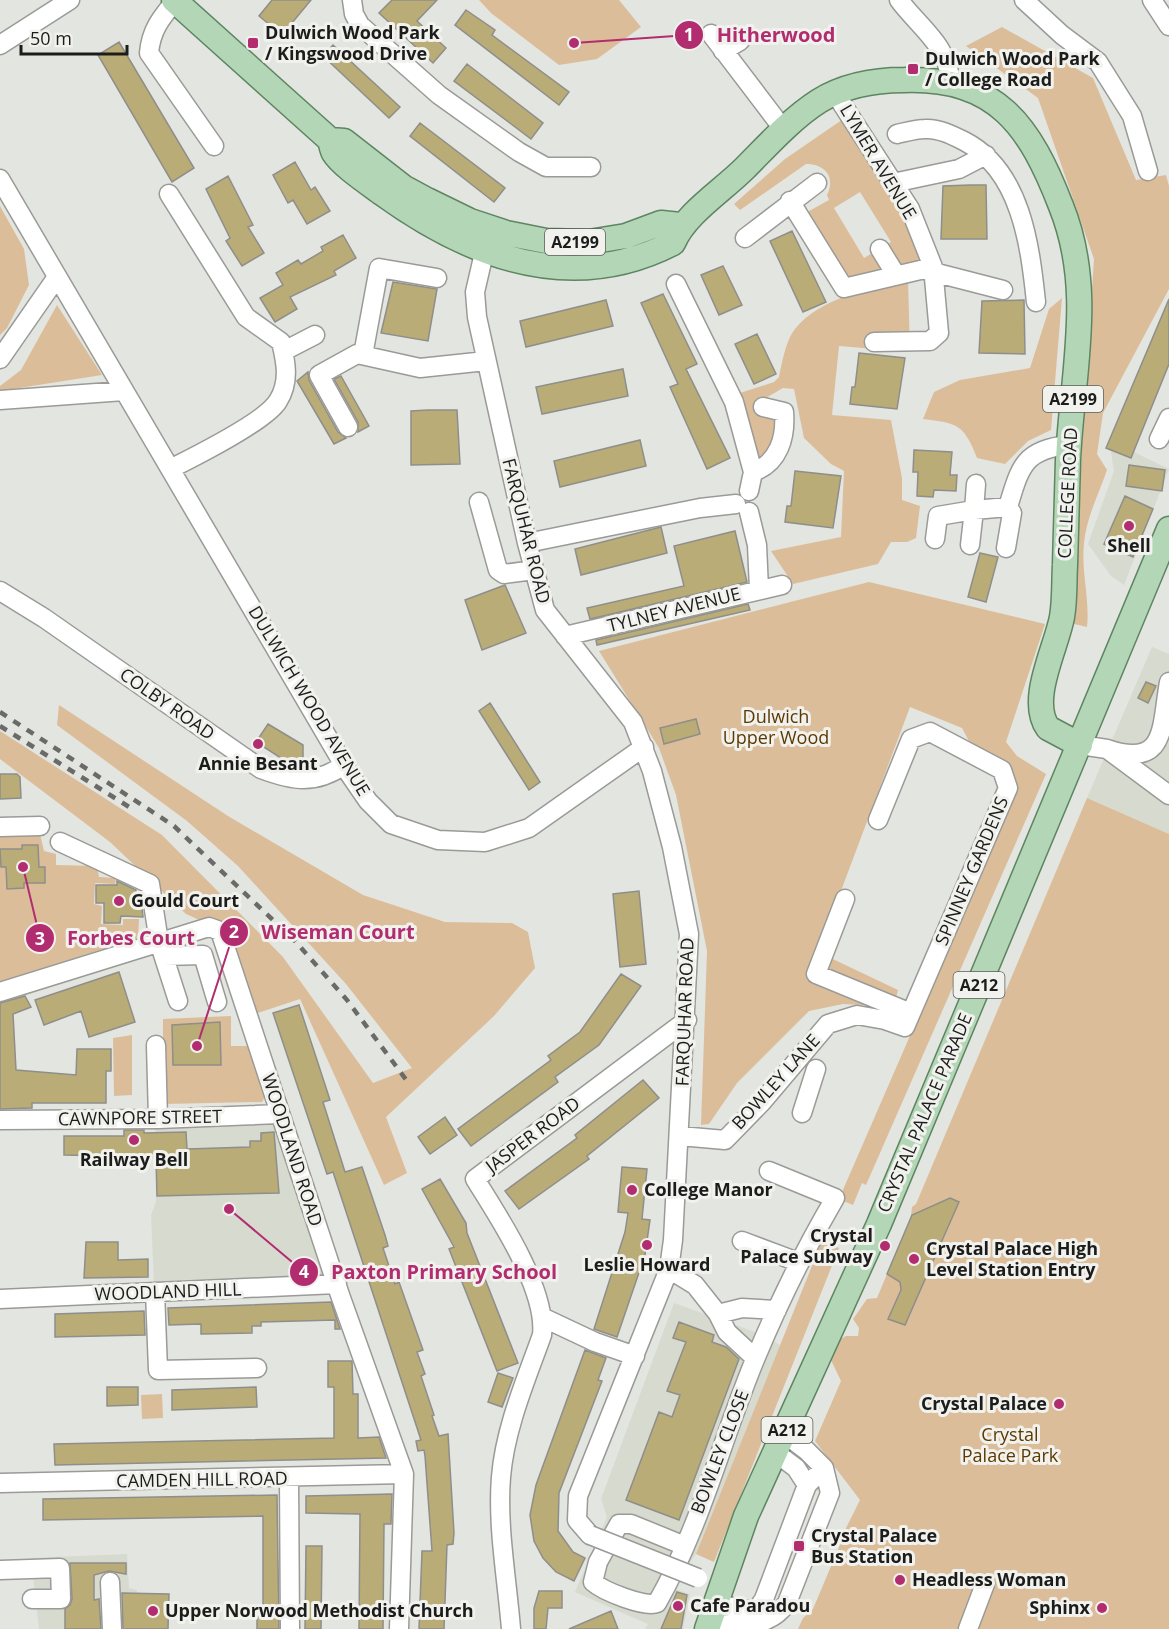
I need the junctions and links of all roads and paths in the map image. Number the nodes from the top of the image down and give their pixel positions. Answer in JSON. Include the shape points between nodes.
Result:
{"nodes":[{"id":1,"x":70,"y":0,"type":"edge"},
{"id":2,"x":352,"y":0,"type":"edge"},
{"id":3,"x":1024,"y":0,"type":"edge"},
{"id":4,"x":1152,"y":0,"type":"edge"},
{"id":5,"x":175,"y":1,"type":"edge"},
{"id":6,"x":901,"y":3,"type":"edge"},
{"id":7,"x":1169,"y":26,"type":"edge"},
{"id":8,"x":711,"y":34,"type":"dead end"},
{"id":9,"x":740,"y":41,"type":"dead end"},
{"id":10,"x":0,"y":45,"type":"edge"},
{"id":11,"x":723,"y":51,"type":"junction"},
{"id":12,"x":950,"y":81,"type":"junction"},
{"id":13,"x":835,"y":93,"type":"junction"},
{"id":14,"x":784,"y":130,"type":"junction"},
{"id":15,"x":897,"y":134,"type":"dead end"},
{"id":16,"x":330,"y":140,"type":"junction"},
{"id":17,"x":214,"y":146,"type":"dead end"},
{"id":18,"x":986,"y":154,"type":"junction"},
{"id":19,"x":591,"y":167,"type":"dead end"},
{"id":20,"x":1148,"y":171,"type":"dead end"},
{"id":21,"x":0,"y":179,"type":"edge"},
{"id":22,"x":817,"y":183,"type":"dead end"},
{"id":23,"x":893,"y":183,"type":"junction"},
{"id":24,"x":169,"y":194,"type":"dead end"},
{"id":25,"x":790,"y":201,"type":"junction"},
{"id":26,"x":680,"y":225,"type":"junction"},
{"id":27,"x":490,"y":228,"type":"junction"},
{"id":28,"x":745,"y":238,"type":"dead end"},
{"id":29,"x":880,"y":249,"type":"dead end"},
{"id":30,"x":483,"y":251,"type":"junction"},
{"id":31,"x":933,"y":269,"type":"junction"},
{"id":32,"x":896,"y":275,"type":"junction"},
{"id":33,"x":57,"y":277,"type":"junction"},
{"id":34,"x":437,"y":278,"type":"dead end"},
{"id":35,"x":676,"y":284,"type":"dead end"},
{"id":36,"x":1003,"y":290,"type":"dead end"},
{"id":37,"x":1036,"y":303,"type":"dead end"},
{"id":38,"x":315,"y":335,"type":"dead end"},
{"id":39,"x":874,"y":342,"type":"dead end"},
{"id":40,"x":284,"y":351,"type":"junction"},
{"id":41,"x":363,"y":355,"type":"junction"},
{"id":42,"x":0,"y":359,"type":"edge"},
{"id":43,"x":486,"y":361,"type":"junction"},
{"id":44,"x":124,"y":391,"type":"junction"},
{"id":45,"x":0,"y":400,"type":"edge"},
{"id":46,"x":763,"y":407,"type":"dead end"},
{"id":47,"x":1169,"y":418,"type":"edge"},
{"id":48,"x":348,"y":427,"type":"dead end"},
{"id":49,"x":1159,"y":439,"type":"dead end"},
{"id":50,"x":1069,"y":445,"type":"junction"},
{"id":51,"x":172,"y":468,"type":"junction"},
{"id":52,"x":753,"y":472,"type":"junction"},
{"id":53,"x":976,"y":484,"type":"dead end"},
{"id":54,"x":479,"y":502,"type":"dead end"},
{"id":55,"x":744,"y":502,"type":"junction"},
{"id":56,"x":1008,"y":507,"type":"junction"},
{"id":57,"x":974,"y":510,"type":"junction"},
{"id":58,"x":1169,"y":529,"type":"edge"},
{"id":59,"x":935,"y":539,"type":"dead end"},
{"id":60,"x":526,"y":543,"type":"junction"},
{"id":61,"x":970,"y":545,"type":"dead end"},
{"id":62,"x":1006,"y":548,"type":"dead end"},
{"id":63,"x":534,"y":570,"type":"junction"},
{"id":64,"x":782,"y":585,"type":"dead end"},
{"id":65,"x":759,"y":589,"type":"junction"},
{"id":66,"x":0,"y":591,"type":"edge"},
{"id":67,"x":565,"y":636,"type":"junction"},
{"id":68,"x":1169,"y":682,"type":"edge"},
{"id":69,"x":1080,"y":745,"type":"junction"},
{"id":70,"x":644,"y":747,"type":"junction"},
{"id":71,"x":1107,"y":749,"type":"junction"},
{"id":72,"x":344,"y":765,"type":"junction"},
{"id":73,"x":1169,"y":795,"type":"edge"},
{"id":74,"x":878,"y":820,"type":"dead end"},
{"id":75,"x":40,"y":826,"type":"dead end"},
{"id":76,"x":0,"y":827,"type":"edge"},
{"id":77,"x":60,"y":842,"type":"dead end"},
{"id":78,"x":845,"y":899,"type":"dead end"},
{"id":79,"x":161,"y":949,"type":"junction"},
{"id":80,"x":0,"y":992,"type":"edge"},
{"id":81,"x":178,"y":1001,"type":"dead end"},
{"id":82,"x":218,"y":1002,"type":"dead end"},
{"id":83,"x":687,"y":1020,"type":"junction"},
{"id":84,"x":908,"y":1020,"type":"junction"},
{"id":85,"x":156,"y":1045,"type":"dead end"},
{"id":86,"x":816,"y":1069,"type":"dead end"},
{"id":87,"x":781,"y":1080,"type":"junction"},
{"id":88,"x":808,"y":1090,"type":"junction"},
{"id":89,"x":802,"y":1113,"type":"dead end"},
{"id":90,"x":280,"y":1114,"type":"junction"},
{"id":91,"x":158,"y":1119,"type":"junction"},
{"id":92,"x":0,"y":1120,"type":"edge"},
{"id":93,"x":680,"y":1136,"type":"junction"},
{"id":94,"x":769,"y":1171,"type":"dead end"},
{"id":95,"x":742,"y":1240,"type":"dead end"},
{"id":96,"x":798,"y":1262,"type":"junction"},
{"id":97,"x":669,"y":1269,"type":"junction"},
{"id":98,"x":337,"y":1284,"type":"junction"},
{"id":99,"x":155,"y":1293,"type":"junction"},
{"id":100,"x":0,"y":1299,"type":"edge"},
{"id":101,"x":777,"y":1310,"type":"junction"},
{"id":102,"x":718,"y":1314,"type":"junction"},
{"id":103,"x":544,"y":1318,"type":"junction"},
{"id":104,"x":635,"y":1356,"type":"junction"},
{"id":105,"x":755,"y":1358,"type":"junction"},
{"id":106,"x":257,"y":1368,"type":"dead end"},
{"id":107,"x":780,"y":1444,"type":"junction"},
{"id":108,"x":824,"y":1468,"type":"junction"},
{"id":109,"x":404,"y":1474,"type":"junction"},
{"id":110,"x":289,"y":1478,"type":"junction"},
{"id":111,"x":0,"y":1483,"type":"edge"},
{"id":112,"x":807,"y":1485,"type":"junction"},
{"id":113,"x":685,"y":1546,"type":"junction"},
{"id":114,"x":0,"y":1570,"type":"edge"},
{"id":115,"x":110,"y":1582,"type":"dead end"},
{"id":116,"x":985,"y":1584,"type":"dead end"},
{"id":117,"x":32,"y":1599,"type":"dead end"},
{"id":118,"x":714,"y":1611,"type":"edge"},
{"id":119,"x":112,"y":1629,"type":"edge"},
{"id":120,"x":290,"y":1629,"type":"edge"},
{"id":121,"x":399,"y":1629,"type":"edge"},
{"id":122,"x":511,"y":1629,"type":"edge"},
{"id":123,"x":968,"y":1629,"type":"edge"}],
"edges":[{"from":1,"to":10,"type":"street"},
{"from":2,"to":19,"type":"street","via":[[360,25],[439,95],[519,152],[546,167]]},
{"from":3,"to":20,"type":"street","via":[[1098,62],[1132,116]]},
{"from":4,"to":7,"type":"street"},
{"from":5,"to":16,"type":"main road","number":"A2199"},
{"from":5,"to":17,"type":"street","via":[[155,26],[149,53]]},
{"from":6,"to":12,"type":"street","via":[[940,47],[950,70]]},
{"from":8,"to":11,"type":"street"},
{"from":9,"to":11,"type":"street"},
{"from":11,"to":14,"type":"street"},
{"from":12,"to":13,"type":"main road","number":"A2199","via":[[889,80],[863,83]]},
{"from":12,"to":50,"type":"main road","name":"COLLEGE ROAD","number":"A2199","via":[[985,97],[1024,129],[1063,210],[1081,291]]},
{"from":13,"to":14,"type":"main road","number":"A2199"},
{"from":13,"to":23,"type":"street","name":"LYMER AVENUE"},
{"from":14,"to":26,"type":"main road","number":"A2199"},
{"from":15,"to":18,"type":"street","via":[[926,129],[951,134]]},
{"from":16,"to":27,"type":"main road","number":"A2199","via":[[344,141],[403,187]]},
{"from":16,"to":30,"type":"main road","number":"A2199","via":[[334,153],[374,187],[422,220]]},
{"from":18,"to":23,"type":"street","via":[[959,169]]},
{"from":18,"to":37,"type":"street","via":[[1016,201],[1032,261]]},
{"from":21,"to":33,"type":"street","name":"DULWICH WOOD AVENUE"},
{"from":22,"to":25,"type":"street"},
{"from":23,"to":31,"type":"street","name":"LYMER AVENUE","via":[[910,208]]},
{"from":24,"to":40,"type":"street","via":[[246,317],[272,333]]},
{"from":25,"to":28,"type":"street"},
{"from":25,"to":32,"type":"street","via":[[844,288]]},
{"from":26,"to":27,"type":"main road","number":"A2199","via":[[661,223],[626,236],[589,242],[546,241]]},
{"from":26,"to":30,"type":"main road","number":"A2199","via":[[673,243],[640,258],[601,267],[536,264]]},
{"from":27,"to":30,"type":"street","name":"FARQUHAR ROAD"},
{"from":29,"to":32,"type":"street"},
{"from":30,"to":43,"type":"street","name":"FARQUHAR ROAD","via":[[475,291]]},
{"from":31,"to":32,"type":"street"},
{"from":31,"to":36,"type":"street"},
{"from":31,"to":39,"type":"street","name":"LYMER AVENUE","via":[[939,333],[930,341]]},
{"from":33,"to":42,"type":"street"},
{"from":33,"to":44,"type":"street","name":"DULWICH WOOD AVENUE"},
{"from":34,"to":41,"type":"street","via":[[380,268]]},
{"from":35,"to":52,"type":"street","via":[[734,402]]},
{"from":38,"to":40,"type":"street"},
{"from":40,"to":51,"type":"street","via":[[285,387],[278,402],[257,420]]},
{"from":41,"to":43,"type":"street","via":[[420,369]]},
{"from":41,"to":48,"type":"street","via":[[357,354],[319,375]]},
{"from":43,"to":60,"type":"street","name":"FARQUHAR ROAD"},
{"from":44,"to":45,"type":"street"},
{"from":44,"to":51,"type":"street","name":"DULWICH WOOD AVENUE"},
{"from":46,"to":52,"type":"street","via":[[784,412],[785,431],[766,468]]},
{"from":47,"to":49,"type":"street"},
{"from":50,"to":56,"type":"street","via":[[1048,447],[1026,459],[1017,474]]},
{"from":50,"to":69,"type":"main road","name":"COLLEGE ROAD","number":"A2199","via":[[1063,613],[1040,706],[1048,728]]},
{"from":51,"to":72,"type":"street","name":"DULWICH WOOD AVENUE"},
{"from":52,"to":55,"type":"street"},
{"from":53,"to":57,"type":"street"},
{"from":54,"to":63,"type":"street","via":[[498,570],[504,574]]},
{"from":55,"to":60,"type":"street"},
{"from":55,"to":65,"type":"street","via":[[757,545]]},
{"from":56,"to":57,"type":"street"},
{"from":56,"to":62,"type":"street","via":[[1012,513]]},
{"from":57,"to":59,"type":"street","via":[[938,516]]},
{"from":57,"to":61,"type":"street"},
{"from":58,"to":69,"type":"main road","name":"CRYSTAL PALACE PARADE","number":"A212"},
{"from":60,"to":63,"type":"street","name":"FARQUHAR ROAD"},
{"from":63,"to":67,"type":"street","name":"FARQUHAR ROAD","via":[[545,610]]},
{"from":64,"to":65,"type":"street","name":"TYLNEY AVENUE"},
{"from":65,"to":67,"type":"street","name":"TYLNEY AVENUE"},
{"from":66,"to":72,"type":"street","name":"COLBY ROAD","via":[[261,770],[291,780],[330,774]]},
{"from":67,"to":70,"type":"street","name":"FARQUHAR ROAD","via":[[618,700]]},
{"from":68,"to":71,"type":"street","via":[[1160,736],[1154,746],[1136,757]]},
{"from":69,"to":71,"type":"street"},
{"from":69,"to":107,"type":"main road","name":"CRYSTAL PALACE PARADE","number":"A212","via":[[879,1224]]},
{"from":70,"to":72,"type":"street","name":"DULWICH WOOD AVENUE","via":[[529,828],[485,842],[438,840],[391,824],[368,801]]},
{"from":70,"to":83,"type":"street","name":"FARQUHAR ROAD","via":[[672,848],[689,930]]},
{"from":71,"to":73,"type":"street"},
{"from":74,"to":84,"type":"street","name":"SPINNEY GARDENS","via":[[911,739],[930,732],[1002,770],[1008,788]]},
{"from":75,"to":76,"type":"street"},
{"from":77,"to":79,"type":"street","via":[[150,884]]},
{"from":78,"to":84,"type":"street","via":[[816,974]]},
{"from":79,"to":80,"type":"street","name":"WOODLAND ROAD"},
{"from":79,"to":81,"type":"street"},
{"from":79,"to":82,"type":"street","via":[[203,955]]},
{"from":79,"to":90,"type":"street","name":"WOODLAND ROAD","via":[[209,927],[220,931]]},
{"from":83,"to":93,"type":"street","name":"FARQUHAR ROAD"},
{"from":83,"to":103,"type":"street","name":"JASPER ROAD","via":[[475,1179],[518,1251]]},
{"from":84,"to":87,"type":"street","name":"BOWLEY LANE","via":[[857,1015],[828,1024]]},
{"from":85,"to":91,"type":"street"},
{"from":86,"to":88,"type":"street"},
{"from":87,"to":88,"type":"street"},
{"from":87,"to":93,"type":"street","name":"BOWLEY LANE","via":[[724,1140]]},
{"from":88,"to":89,"type":"street"},
{"from":90,"to":91,"type":"street","name":"CAWNPORE STREET"},
{"from":90,"to":98,"type":"street","name":"WOODLAND ROAD"},
{"from":91,"to":92,"type":"street","name":"CAWNPORE STREET"},
{"from":93,"to":97,"type":"street","name":"FARQUHAR ROAD"},
{"from":94,"to":96,"type":"street","name":"BOWLEY CLOSE","via":[[835,1198]]},
{"from":95,"to":96,"type":"street"},
{"from":96,"to":101,"type":"street","name":"BOWLEY CLOSE"},
{"from":97,"to":102,"type":"street","via":[[695,1285]]},
{"from":97,"to":104,"type":"street","name":"FARQUHAR ROAD"},
{"from":98,"to":99,"type":"street","name":"WOODLAND HILL"},
{"from":98,"to":109,"type":"street","name":"WOODLAND ROAD"},
{"from":99,"to":100,"type":"street","name":"WOODLAND HILL"},
{"from":99,"to":106,"type":"street","via":[[158,1371]]},
{"from":101,"to":102,"type":"street","via":[[742,1308]]},
{"from":101,"to":105,"type":"street","name":"BOWLEY CLOSE"},
{"from":102,"to":105,"type":"street","via":[[728,1332]]},
{"from":103,"to":104,"type":"street"},
{"from":103,"to":122,"type":"street","via":[[542,1335],[506,1443],[501,1475]]},
{"from":104,"to":118,"type":"street","name":"FARQUHAR ROAD","bridge":true,"via":[[578,1496],[577,1520],[590,1535],[698,1578]]},
{"from":105,"to":113,"type":"street","name":"BOWLEY CLOSE"},
{"from":107,"to":108,"type":"street","via":[[806,1449]]},
{"from":107,"to":112,"type":"street"},
{"from":107,"to":118,"type":"main road","name":"CRYSTAL PALACE PARADE","number":"A212","via":[[737,1538]]},
{"from":108,"to":112,"type":"street"},
{"from":108,"to":118,"type":"street","via":[[830,1493],[778,1617],[755,1624]]},
{"from":109,"to":110,"type":"street","name":"CAMDEN HILL ROAD"},
{"from":109,"to":121,"type":"street","name":"WOODLAND ROAD"},
{"from":110,"to":111,"type":"street","name":"CAMDEN HILL ROAD"},
{"from":110,"to":120,"type":"street"},
{"from":112,"to":118,"type":"street","via":[[758,1608]]},
{"from":113,"to":113,"type":"street","name":"BOWLEY CLOSE","via":[[631,1524],[619,1524],[598,1562],[593,1582],[651,1606],[657,1603]]},
{"from":114,"to":117,"type":"street","via":[[60,1568],[61,1599]]},
{"from":115,"to":119,"type":"street"},
{"from":116,"to":123,"type":"street"}]}
